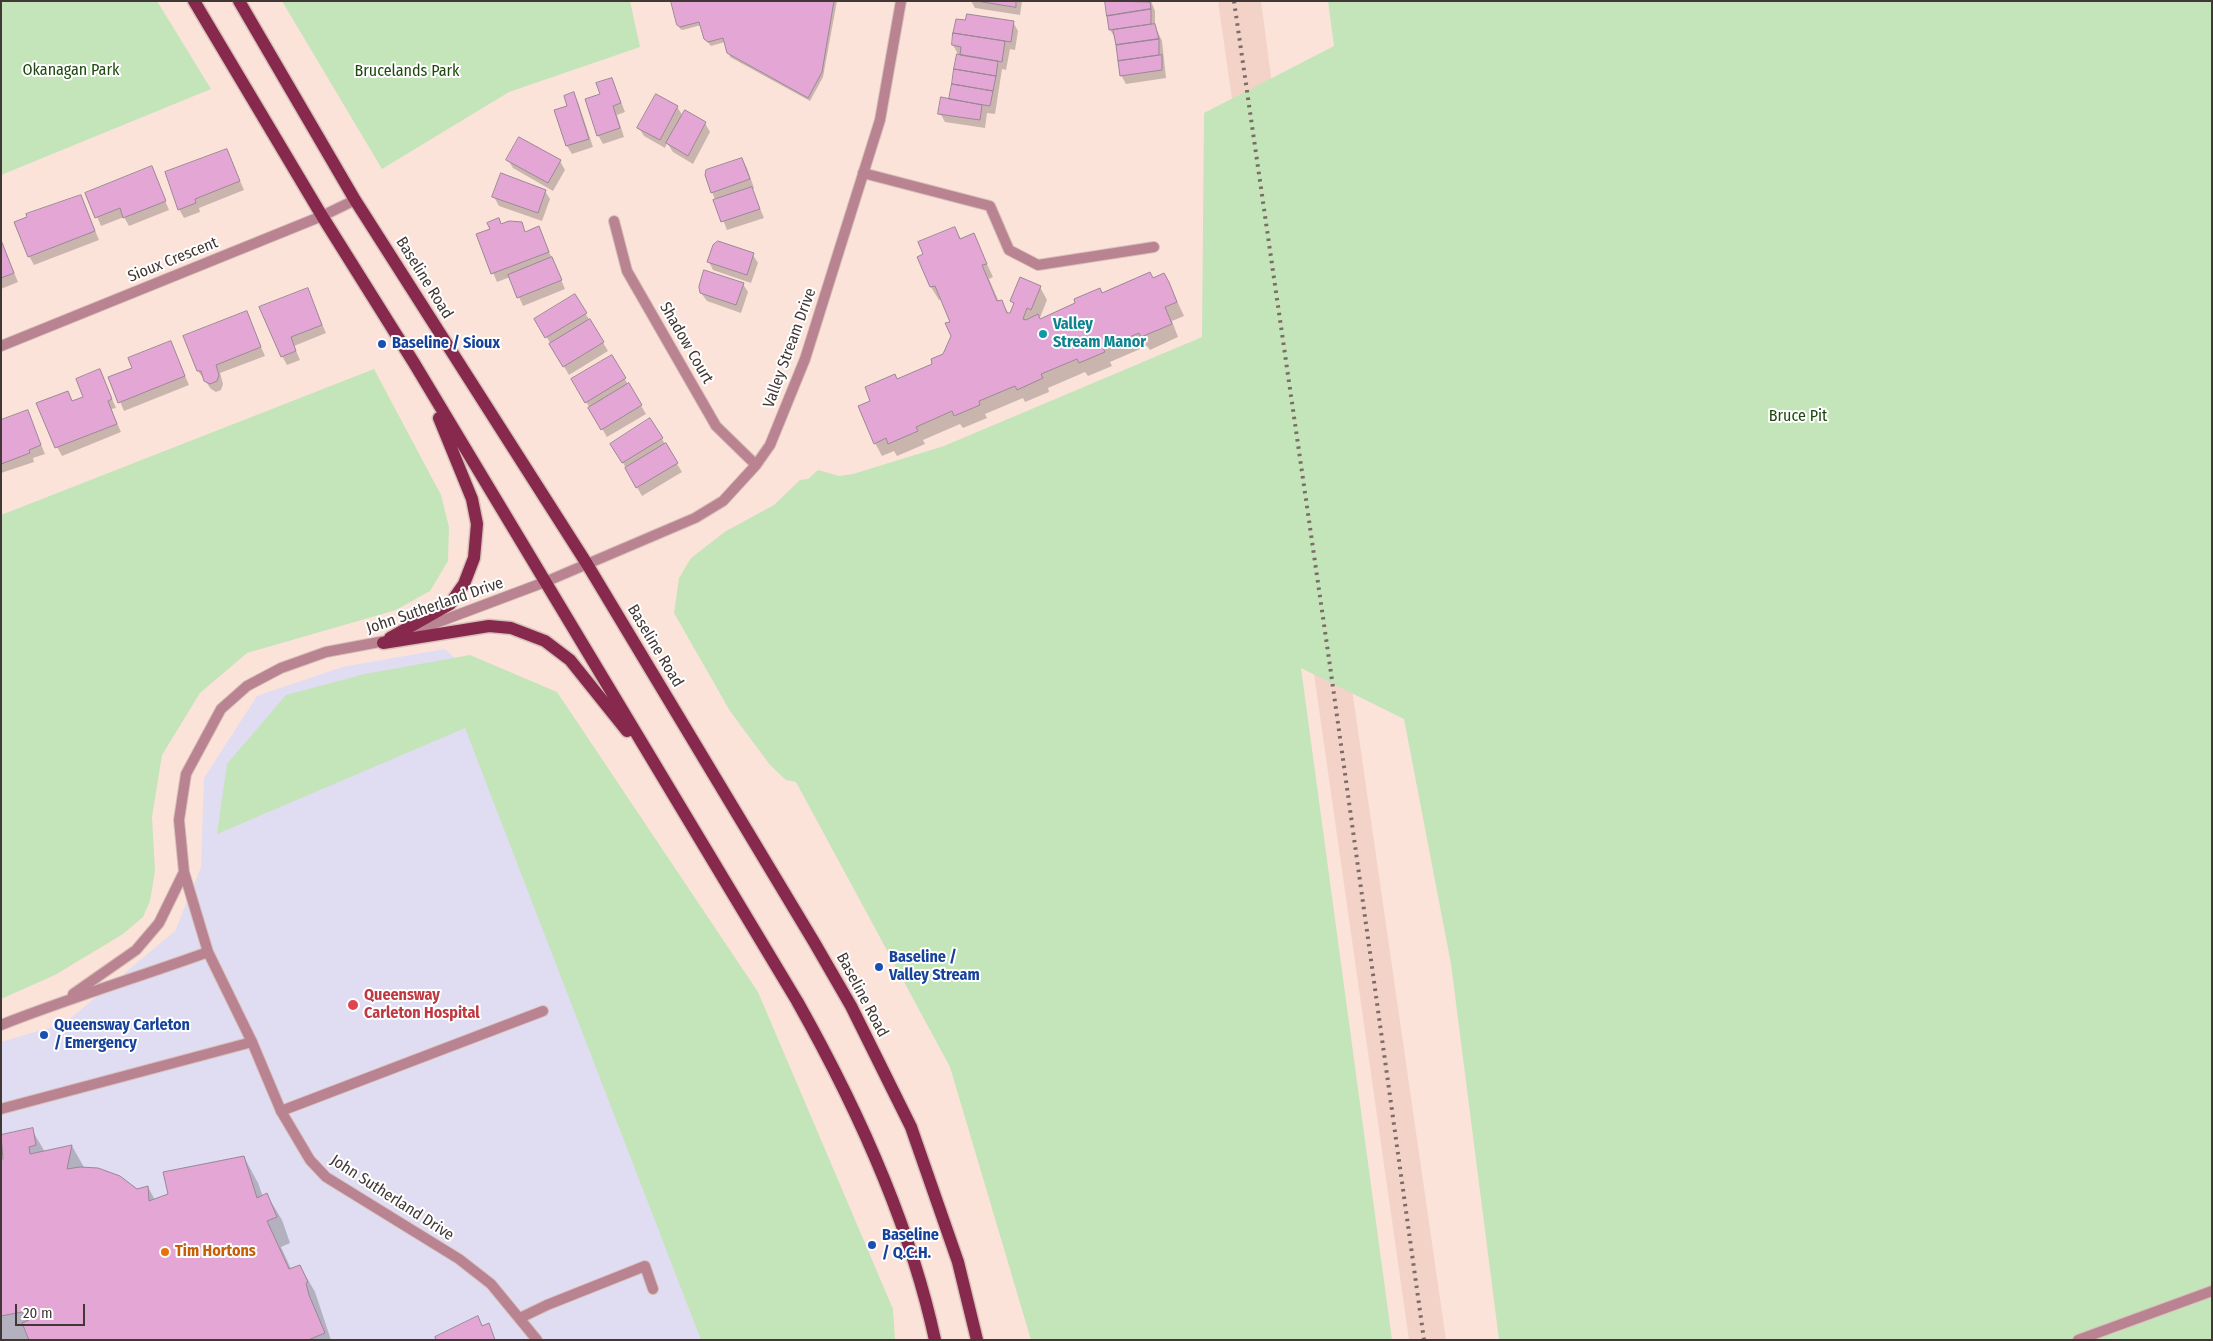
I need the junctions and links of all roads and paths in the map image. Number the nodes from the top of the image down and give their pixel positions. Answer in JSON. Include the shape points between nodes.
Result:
{"nodes":[{"id":1,"x":194,"y":1,"type":"edge"},
{"id":2,"x":240,"y":1,"type":"edge"},
{"id":3,"x":901,"y":1,"type":"edge"},
{"id":4,"x":863,"y":173,"type":"junction"},
{"id":5,"x":356,"y":200,"type":"junction"},
{"id":6,"x":322,"y":216,"type":"junction"},
{"id":7,"x":614,"y":221,"type":"dead end"},
{"id":8,"x":1154,"y":247,"type":"dead end"},
{"id":9,"x":1,"y":346,"type":"edge"},
{"id":10,"x":425,"y":384,"type":"junction"},
{"id":11,"x":756,"y":465,"type":"junction"},
{"id":12,"x":587,"y":564,"type":"junction"},
{"id":13,"x":545,"y":582,"type":"junction"},
{"id":14,"x":383,"y":643,"type":"junction"},
{"id":15,"x":656,"y":768,"type":"junction"},
{"id":16,"x":184,"y":872,"type":"junction"},
{"id":17,"x":208,"y":952,"type":"junction"},
{"id":18,"x":64,"y":1000,"type":"junction"},
{"id":19,"x":543,"y":1011,"type":"dead end"},
{"id":20,"x":1,"y":1025,"type":"edge"},
{"id":21,"x":252,"y":1042,"type":"junction"},
{"id":22,"x":1,"y":1109,"type":"edge"},
{"id":23,"x":281,"y":1111,"type":"junction"},
{"id":24,"x":653,"y":1289,"type":"dead end"},
{"id":25,"x":2212,"y":1291,"type":"edge"},
{"id":26,"x":520,"y":1318,"type":"junction"},
{"id":27,"x":537,"y":1340,"type":"edge"},
{"id":28,"x":935,"y":1340,"type":"edge"},
{"id":29,"x":977,"y":1340,"type":"edge"},
{"id":30,"x":2078,"y":1340,"type":"edge"}],
"edges":[{"from":1,"to":6,"type":"main road"},
{"from":2,"to":5,"type":"main road","name":"Baseline Road"},
{"from":3,"to":4,"type":"street","name":"Valley Stream Drive","via":[[880,120]]},
{"from":4,"to":8,"type":"street","via":[[990,206],[1009,250],[1038,266]]},
{"from":4,"to":11,"type":"street","name":"Valley Stream Drive","via":[[805,359],[770,445]]},
{"from":5,"to":6,"type":"street","name":"Sioux Crescent"},
{"from":5,"to":12,"type":"main road","name":"Baseline Road"},
{"from":6,"to":9,"type":"street","name":"Sioux Crescent"},
{"from":6,"to":10,"type":"main road"},
{"from":7,"to":11,"type":"street","name":"Shadow Court","via":[[627,271],[716,426]]},
{"from":10,"to":13,"type":"main road"},
{"from":10,"to":14,"type":"main road","via":[[472,499],[477,524],[474,558],[464,584],[450,604]]},
{"from":11,"to":12,"type":"street","name":"Valley Stream Drive","via":[[723,501],[695,518]]},
{"from":12,"to":13,"type":"street","name":"Valley Stream Drive"},
{"from":12,"to":29,"type":"main road","name":"Baseline Road","via":[[814,942],[881,1064],[911,1127],[935,1193],[958,1262]]},
{"from":13,"to":14,"type":"street","name":"John Sutherland Drive"},
{"from":13,"to":15,"type":"main road"},
{"from":14,"to":15,"type":"main road","via":[[489,626],[511,628],[545,641],[570,660]]},
{"from":14,"to":16,"type":"street","name":"John Sutherland Drive","via":[[326,652],[280,668],[247,686],[221,709],[186,774],[179,820]]},
{"from":15,"to":28,"type":"main road","via":[[797,1001],[850,1102],[908,1246]]},
{"from":16,"to":17,"type":"street","name":"John Sutherland Drive"},
{"from":16,"to":18,"type":"street","via":[[159,923],[136,950]]},
{"from":17,"to":18,"type":"street"},
{"from":17,"to":21,"type":"street","name":"John Sutherland Drive"},
{"from":18,"to":20,"type":"street"},
{"from":19,"to":23,"type":"street"},
{"from":21,"to":22,"type":"street"},
{"from":21,"to":23,"type":"street","name":"John Sutherland Drive"},
{"from":23,"to":26,"type":"street","name":"John Sutherland Drive","via":[[310,1160],[326,1177],[459,1259],[491,1284]]},
{"from":24,"to":26,"type":"street","via":[[645,1266]]},
{"from":25,"to":30,"type":"street"},
{"from":26,"to":27,"type":"street","name":"John Sutherland Drive"}]}
